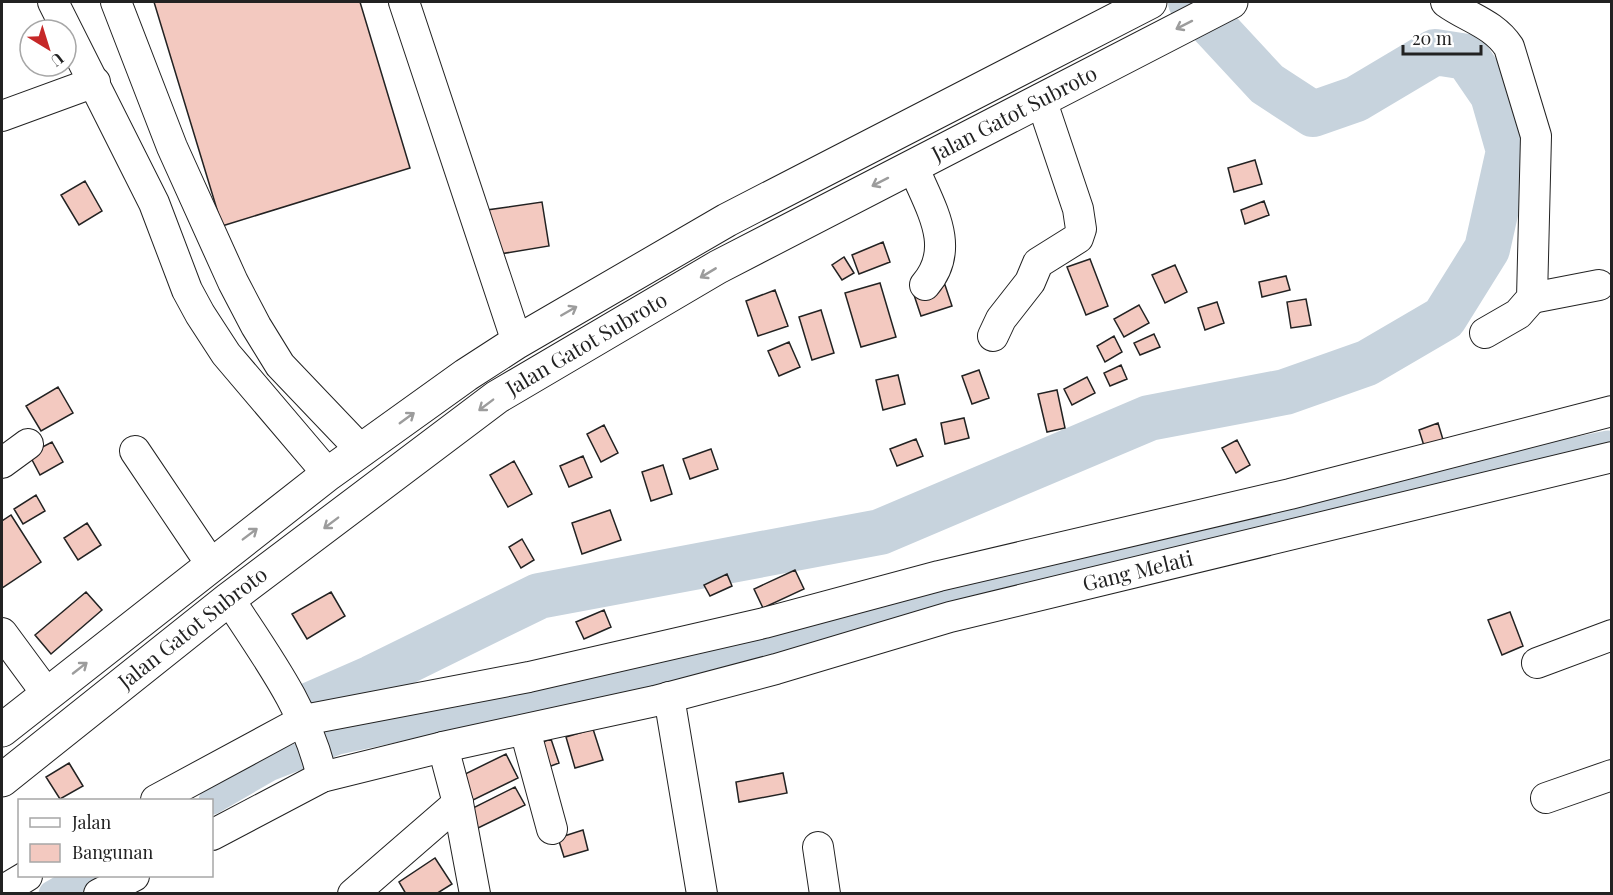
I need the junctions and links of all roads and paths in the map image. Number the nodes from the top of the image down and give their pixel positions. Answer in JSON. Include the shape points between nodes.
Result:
{"nodes":[{"id":1,"x":53,"y":2,"type":"edge"},
{"id":2,"x":116,"y":2,"type":"edge"},
{"id":3,"x":404,"y":2,"type":"edge"},
{"id":4,"x":1150,"y":2,"type":"edge"},
{"id":5,"x":1231,"y":2,"type":"edge"},
{"id":6,"x":1446,"y":2,"type":"edge"},
{"id":7,"x":95,"y":82,"type":"junction"},
{"id":8,"x":1041,"y":99,"type":"junction"},
{"id":9,"x":2,"y":116,"type":"edge"},
{"id":10,"x":913,"y":165,"type":"junction"},
{"id":11,"x":925,"y":285,"type":"dead end"},
{"id":12,"x":1599,"y":285,"type":"dead end"},
{"id":13,"x":1532,"y":298,"type":"junction"},
{"id":14,"x":1485,"y":333,"type":"dead end"},
{"id":15,"x":993,"y":336,"type":"dead end"},
{"id":16,"x":517,"y":342,"type":"junction"},
{"id":17,"x":1611,"y":411,"type":"edge"},
{"id":18,"x":28,"y":444,"type":"dead end"},
{"id":19,"x":135,"y":451,"type":"dead end"},
{"id":20,"x":362,"y":451,"type":"junction"},
{"id":21,"x":1611,"y":457,"type":"edge"},
{"id":22,"x":2,"y":463,"type":"edge"},
{"id":23,"x":328,"y":474,"type":"junction"},
{"id":24,"x":1442,"y":478,"type":"junction"},
{"id":25,"x":1295,"y":513,"type":"junction"},
{"id":26,"x":211,"y":564,"type":"junction"},
{"id":27,"x":229,"y":600,"type":"junction"},
{"id":28,"x":765,"y":625,"type":"junction"},
{"id":29,"x":2,"y":633,"type":"edge"},
{"id":30,"x":1611,"y":635,"type":"edge"},
{"id":31,"x":774,"y":663,"type":"junction"},
{"id":32,"x":1537,"y":663,"type":"dead end"},
{"id":33,"x":47,"y":694,"type":"junction"},
{"id":34,"x":669,"y":697,"type":"junction"},
{"id":35,"x":306,"y":725,"type":"junction"},
{"id":36,"x":2,"y":730,"type":"edge"},
{"id":37,"x":525,"y":730,"type":"junction"},
{"id":38,"x":443,"y":747,"type":"junction"},
{"id":39,"x":320,"y":768,"type":"junction"},
{"id":40,"x":1611,"y":775,"type":"edge"},
{"id":41,"x":2,"y":780,"type":"edge"},
{"id":42,"x":1546,"y":798,"type":"dead end"},
{"id":43,"x":160,"y":799,"type":"edge"},
{"id":44,"x":458,"y":803,"type":"junction"},
{"id":45,"x":552,"y":829,"type":"dead end"},
{"id":46,"x":213,"y":834,"type":"edge"},
{"id":47,"x":818,"y":847,"type":"dead end"},
{"id":48,"x":25,"y":877,"type":"edge"},
{"id":49,"x":132,"y":877,"type":"edge"},
{"id":50,"x":2,"y":891,"type":"edge"},
{"id":51,"x":99,"y":894,"type":"edge"},
{"id":52,"x":353,"y":894,"type":"edge"},
{"id":53,"x":475,"y":894,"type":"edge"},
{"id":54,"x":702,"y":894,"type":"edge"},
{"id":55,"x":825,"y":894,"type":"edge"}],
"edges":[{"from":1,"to":7,"type":"street"},
{"from":2,"to":20,"type":"street","via":[[172,147],[256,326],[286,373]]},
{"from":3,"to":16,"type":"street"},
{"from":16,"to":4,"type":"highway","name":"Jalan Gatot Subroto","one_way":true,"via":[[727,220]]},
{"from":5,"to":8,"type":"highway","name":"Jalan Gatot Subroto","one_way":true},
{"from":6,"to":13,"type":"street","via":[[1485,22],[1502,36],[1509,47],[1536,136]]},
{"from":7,"to":9,"type":"street"},
{"from":7,"to":23,"type":"street","via":[[154,203],[200,314],[226,354]]},
{"from":8,"to":10,"type":"highway","name":"Jalan Gatot Subroto"},
{"from":8,"to":15,"type":"street","via":[[1078,209],[1081,229],[1078,238],[1038,263]]},
{"from":10,"to":11,"type":"street","via":[[941,240],[942,255]]},
{"from":10,"to":27,"type":"highway","name":"Jalan Gatot Subroto","one_way":true,"via":[[718,267],[497,397]]},
{"from":12,"to":13,"type":"street"},
{"from":13,"to":14,"type":"street","via":[[1518,314]]},
{"from":20,"to":16,"type":"highway","name":"Jalan Gatot Subroto","one_way":true},
{"from":17,"to":24,"type":"street"},
{"from":18,"to":22,"type":"street"},
{"from":19,"to":26,"type":"street"},
{"from":20,"to":23,"type":"highway","name":"Jalan Gatot Subroto"},
{"from":21,"to":24,"type":"street","name":"Gang Melati"},
{"from":26,"to":23,"type":"highway","name":"Jalan Gatot Subroto","one_way":true},
{"from":24,"to":25,"type":"street"},
{"from":24,"to":25,"type":"street","name":"Gang Melati"},
{"from":25,"to":28,"type":"street","via":[[939,576]]},
{"from":25,"to":31,"type":"street","name":"Gang Melati","via":[[950,617]]},
{"from":33,"to":26,"type":"highway","name":"Jalan Gatot Subroto","one_way":true},
{"from":27,"to":35,"type":"street"},
{"from":27,"to":41,"type":"highway","name":"Jalan Gatot Subroto"},
{"from":28,"to":31,"type":"street"},
{"from":28,"to":35,"type":"street"},
{"from":29,"to":33,"type":"street"},
{"from":30,"to":32,"type":"street"},
{"from":31,"to":34,"type":"street","name":"Gang Melati"},
{"from":33,"to":36,"type":"highway","name":"Jalan Gatot Subroto"},
{"from":34,"to":37,"type":"street","name":"Gang Melati"},
{"from":34,"to":54,"type":"street"},
{"from":35,"to":39,"type":"street"},
{"from":35,"to":43,"type":"street"},
{"from":37,"to":38,"type":"street","name":"Gang Melati"},
{"from":37,"to":45,"type":"street"},
{"from":38,"to":39,"type":"street","name":"Gang Melati"},
{"from":38,"to":44,"type":"street"},
{"from":39,"to":46,"type":"street","name":"Gang Melati"},
{"from":40,"to":42,"type":"street"},
{"from":44,"to":52,"type":"street"},
{"from":44,"to":53,"type":"street"},
{"from":47,"to":55,"type":"street"},
{"from":48,"to":50,"type":"street"},
{"from":49,"to":51,"type":"street"}]}
